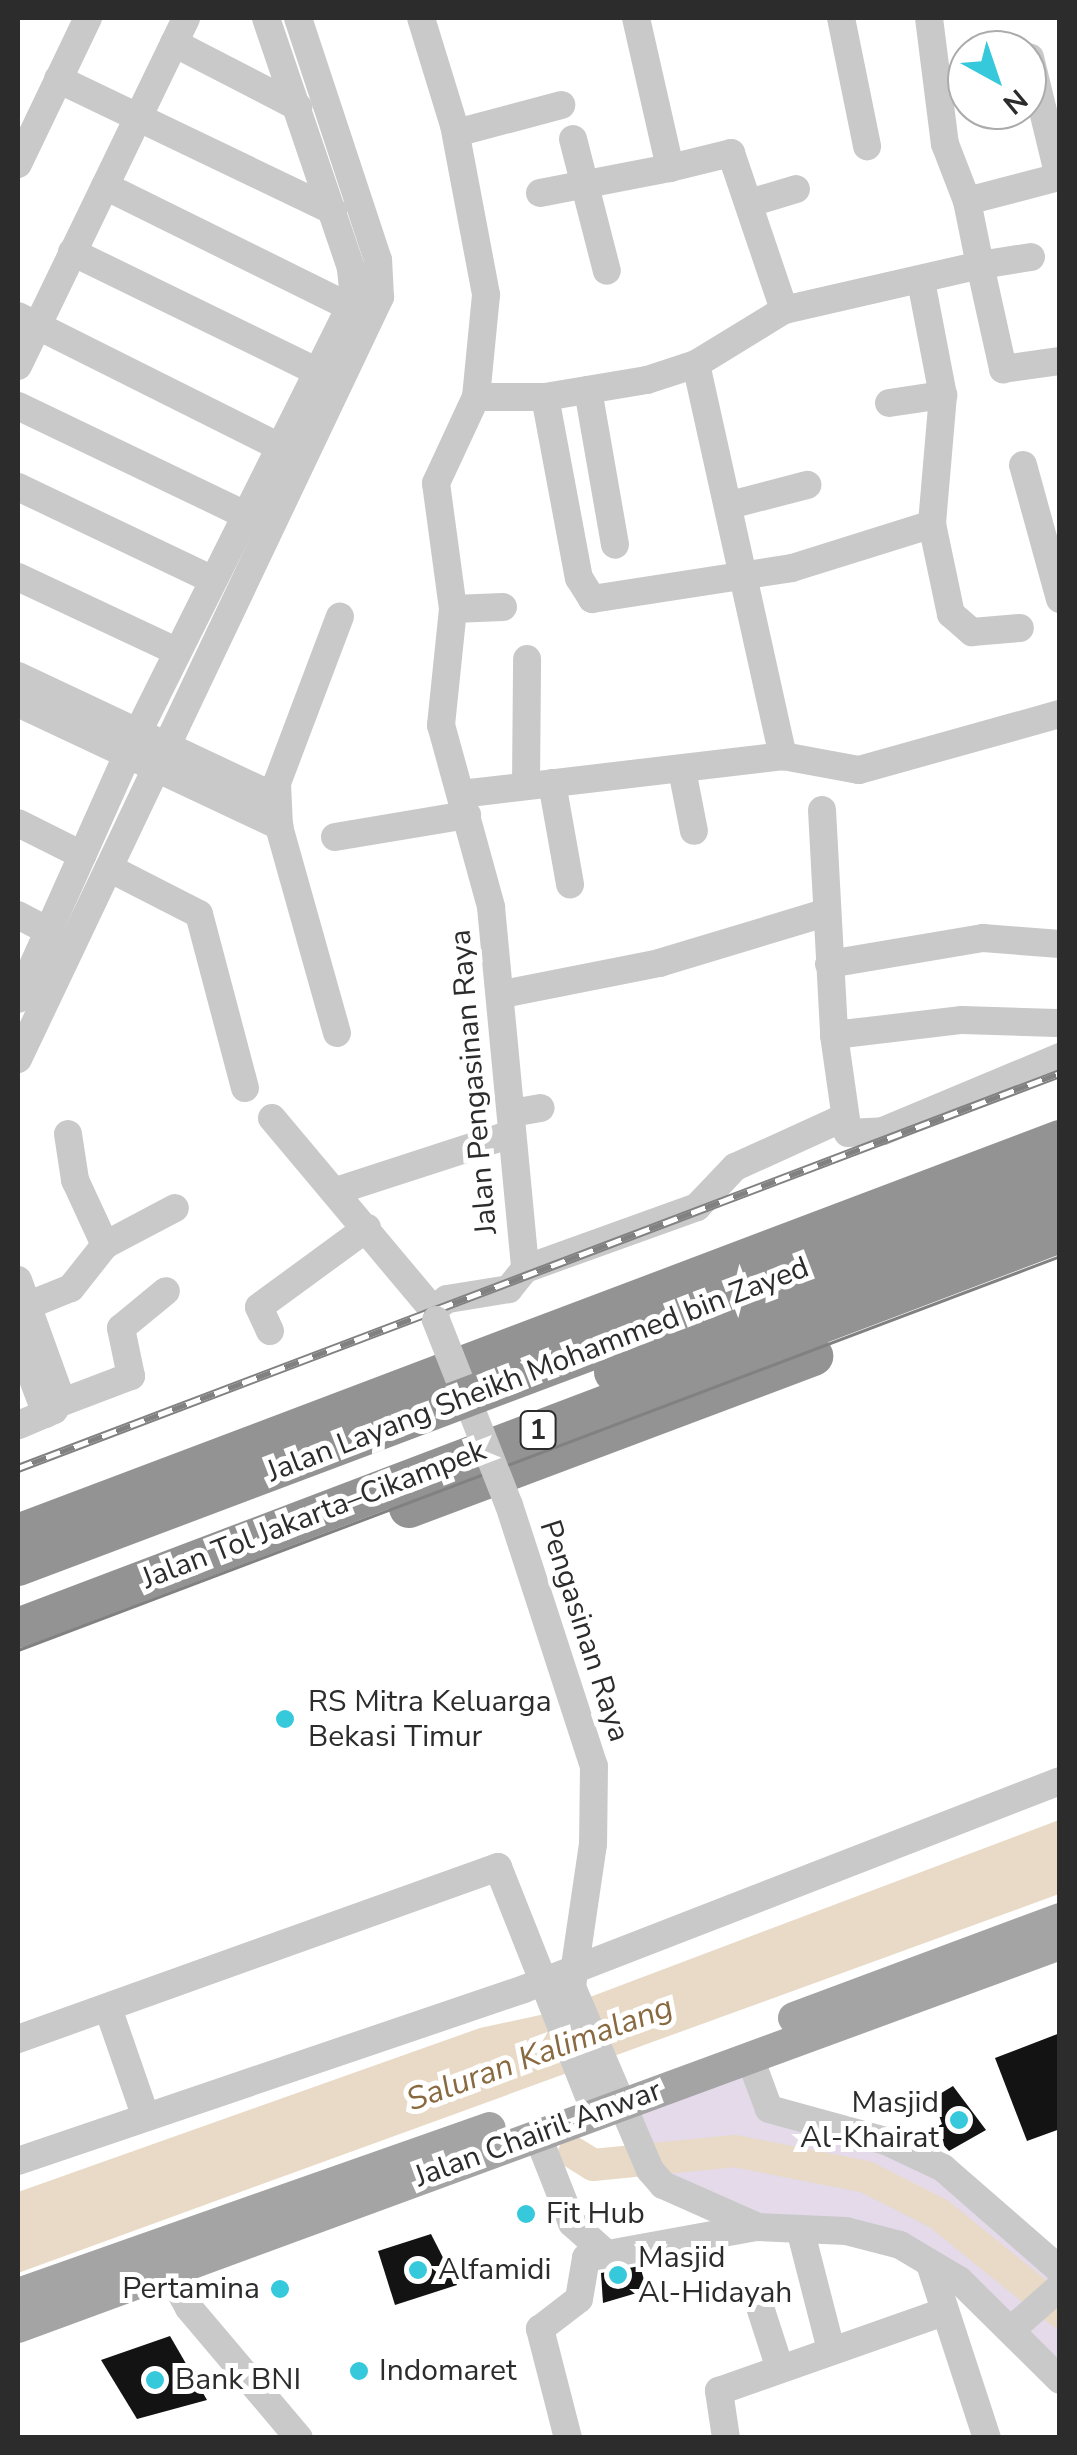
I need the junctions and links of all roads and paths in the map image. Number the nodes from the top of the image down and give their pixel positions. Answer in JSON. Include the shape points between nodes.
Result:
{"nodes":[{"id":1,"x":88,"y":18,"type":"edge"},
{"id":2,"x":266,"y":18,"type":"edge"},
{"id":3,"x":298,"y":18,"type":"edge"},
{"id":4,"x":421,"y":18,"type":"edge"},
{"id":5,"x":636,"y":18,"type":"edge"},
{"id":6,"x":841,"y":18,"type":"edge"},
{"id":7,"x":929,"y":18,"type":"edge"},
{"id":8,"x":180,"y":30,"type":"edge"},
{"id":9,"x":58,"y":79,"type":"junction"},
{"id":10,"x":561,"y":105,"type":"dead end"},
{"id":11,"x":298,"y":106,"type":"junction"},
{"id":12,"x":139,"y":115,"type":"junction"},
{"id":13,"x":1047,"y":125,"type":"edge"},
{"id":14,"x":456,"y":133,"type":"junction"},
{"id":15,"x":573,"y":138,"type":"dead end"},
{"id":16,"x":868,"y":146,"type":"dead end"},
{"id":17,"x":18,"y":164,"type":"edge"},
{"id":18,"x":670,"y":168,"type":"junction"},
{"id":19,"x":1060,"y":177,"type":"edge"},
{"id":20,"x":104,"y":186,"type":"junction"},
{"id":21,"x":586,"y":187,"type":"junction"},
{"id":22,"x":796,"y":189,"type":"dead end"},
{"id":23,"x":540,"y":193,"type":"dead end"},
{"id":24,"x":967,"y":201,"type":"junction"},
{"id":25,"x":750,"y":203,"type":"junction"},
{"id":26,"x":333,"y":210,"type":"junction"},
{"id":27,"x":72,"y":252,"type":"junction"},
{"id":28,"x":1031,"y":257,"type":"dead end"},
{"id":29,"x":980,"y":265,"type":"junction"},
{"id":30,"x":607,"y":271,"type":"dead end"},
{"id":31,"x":922,"y":282,"type":"junction"},
{"id":32,"x":350,"y":307,"type":"junction"},
{"id":33,"x":784,"y":310,"type":"junction"},
{"id":34,"x":27,"y":320,"type":"edge"},
{"id":35,"x":1060,"y":361,"type":"edge"},
{"id":36,"x":696,"y":364,"type":"junction"},
{"id":37,"x":18,"y":366,"type":"edge"},
{"id":38,"x":316,"y":371,"type":"junction"},
{"id":39,"x":588,"y":390,"type":"junction"},
{"id":40,"x":944,"y":395,"type":"junction"},
{"id":41,"x":545,"y":397,"type":"junction"},
{"id":42,"x":476,"y":398,"type":"junction"},
{"id":43,"x":889,"y":403,"type":"dead end"},
{"id":44,"x":18,"y":406,"type":"edge"},
{"id":45,"x":276,"y":446,"type":"junction"},
{"id":46,"x":303,"y":459,"type":"junction"},
{"id":47,"x":1024,"y":465,"type":"dead end"},
{"id":48,"x":806,"y":485,"type":"dead end"},
{"id":49,"x":18,"y":487,"type":"edge"},
{"id":50,"x":1047,"y":504,"type":"edge"},
{"id":51,"x":730,"y":505,"type":"junction"},
{"id":52,"x":243,"y":514,"type":"junction"},
{"id":53,"x":932,"y":524,"type":"junction"},
{"id":54,"x":615,"y":545,"type":"dead end"},
{"id":55,"x":745,"y":576,"type":"junction"},
{"id":56,"x":18,"y":577,"type":"edge"},
{"id":57,"x":211,"y":579,"type":"junction"},
{"id":58,"x":1060,"y":599,"type":"edge"},
{"id":59,"x":503,"y":607,"type":"dead end"},
{"id":60,"x":454,"y":609,"type":"junction"},
{"id":61,"x":340,"y":616,"type":"dead end"},
{"id":62,"x":1020,"y":628,"type":"dead end"},
{"id":63,"x":176,"y":651,"type":"junction"},
{"id":64,"x":527,"y":659,"type":"dead end"},
{"id":65,"x":18,"y":676,"type":"edge"},
{"id":66,"x":18,"y":704,"type":"edge"},
{"id":67,"x":1060,"y":714,"type":"edge"},
{"id":68,"x":132,"y":744,"type":"junction"},
{"id":69,"x":783,"y":756,"type":"junction"},
{"id":70,"x":159,"y":757,"type":"junction"},
{"id":71,"x":682,"y":770,"type":"junction"},
{"id":72,"x":540,"y":784,"type":"junction"},
{"id":73,"x":277,"y":798,"type":"junction"},
{"id":74,"x":464,"y":805,"type":"junction"},
{"id":75,"x":822,"y":810,"type":"dead end"},
{"id":76,"x":18,"y":823,"type":"edge"},
{"id":77,"x":279,"y":826,"type":"junction"},
{"id":78,"x":694,"y":830,"type":"dead end"},
{"id":79,"x":335,"y":837,"type":"dead end"},
{"id":80,"x":82,"y":854,"type":"junction"},
{"id":81,"x":109,"y":868,"type":"junction"},
{"id":82,"x":570,"y":884,"type":"dead end"},
{"id":83,"x":825,"y":914,"type":"junction"},
{"id":84,"x":18,"y":915,"type":"edge"},
{"id":85,"x":48,"y":931,"type":"junction"},
{"id":86,"x":1060,"y":944,"type":"edge"},
{"id":87,"x":829,"y":964,"type":"junction"},
{"id":88,"x":503,"y":994,"type":"junction"},
{"id":89,"x":18,"y":996,"type":"edge"},
{"id":90,"x":1056,"y":1022,"type":"dead end"},
{"id":91,"x":338,"y":1033,"type":"dead end"},
{"id":92,"x":834,"y":1035,"type":"junction"},
{"id":93,"x":1060,"y":1057,"type":"edge"},
{"id":94,"x":18,"y":1059,"type":"edge"},
{"id":95,"x":246,"y":1088,"type":"dead end"},
{"id":96,"x":541,"y":1108,"type":"dead end"},
{"id":97,"x":272,"y":1118,"type":"dead end"},
{"id":98,"x":844,"y":1118,"type":"junction"},
{"id":99,"x":512,"y":1124,"type":"junction"},
{"id":100,"x":68,"y":1134,"type":"dead end"},
{"id":101,"x":1060,"y":1140,"type":"edge"},
{"id":102,"x":1060,"y":1174,"type":"edge"},
{"id":103,"x":339,"y":1190,"type":"junction"},
{"id":104,"x":1060,"y":1205,"type":"edge"},
{"id":105,"x":175,"y":1208,"type":"dead end"},
{"id":106,"x":368,"y":1228,"type":"junction"},
{"id":107,"x":1060,"y":1233,"type":"edge"},
{"id":108,"x":105,"y":1245,"type":"junction"},
{"id":109,"x":1060,"y":1260,"type":"edge"},
{"id":110,"x":525,"y":1269,"type":"junction"},
{"id":111,"x":166,"y":1290,"type":"dead end"},
{"id":112,"x":23,"y":1292,"type":"edge"},
{"id":113,"x":435,"y":1315,"type":"junction"},
{"id":114,"x":270,"y":1332,"type":"dead end"},
{"id":115,"x":18,"y":1338,"type":"edge"},
{"id":116,"x":53,"y":1408,"type":"junction"},
{"id":117,"x":18,"y":1425,"type":"edge"},
{"id":118,"x":25,"y":1529,"type":"edge"},
{"id":119,"x":18,"y":1566,"type":"edge"},
{"id":120,"x":18,"y":1594,"type":"edge"},
{"id":121,"x":18,"y":1628,"type":"edge"},
{"id":122,"x":18,"y":1653,"type":"edge"},
{"id":123,"x":1060,"y":1781,"type":"edge"},
{"id":124,"x":1060,"y":1920,"type":"edge"},
{"id":125,"x":1060,"y":1944,"type":"edge"},
{"id":126,"x":560,"y":1985,"type":"junction"},
{"id":127,"x":904,"y":1989,"type":"junction"},
{"id":128,"x":108,"y":2008,"type":"junction"},
{"id":129,"x":18,"y":2039,"type":"edge"},
{"id":130,"x":750,"y":2058,"type":"junction"},
{"id":131,"x":604,"y":2096,"type":"junction"},
{"id":132,"x":145,"y":2115,"type":"junction"},
{"id":133,"x":537,"y":2134,"type":"junction"},
{"id":134,"x":18,"y":2161,"type":"edge"},
{"id":135,"x":698,"y":2202,"type":"junction"},
{"id":136,"x":758,"y":2227,"type":"junction"},
{"id":137,"x":800,"y":2230,"type":"junction"},
{"id":138,"x":703,"y":2233,"type":"junction"},
{"id":139,"x":602,"y":2250,"type":"junction"},
{"id":140,"x":161,"y":2257,"type":"junction"},
{"id":141,"x":930,"y":2264,"type":"junction"},
{"id":142,"x":1058,"y":2282,"type":"edge"},
{"id":143,"x":18,"y":2294,"type":"edge"},
{"id":144,"x":760,"y":2307,"type":"dead end"},
{"id":145,"x":941,"y":2313,"type":"junction"},
{"id":146,"x":1017,"y":2324,"type":"junction"},
{"id":147,"x":18,"y":2327,"type":"edge"},
{"id":148,"x":832,"y":2350,"type":"junction"},
{"id":149,"x":780,"y":2369,"type":"junction"},
{"id":150,"x":1060,"y":2380,"type":"edge"},
{"id":151,"x":299,"y":2438,"type":"edge"},
{"id":152,"x":568,"y":2438,"type":"edge"},
{"id":153,"x":726,"y":2438,"type":"edge"},
{"id":154,"x":987,"y":2438,"type":"edge"}],
"edges":[{"from":1,"to":9,"type":"street"},
{"from":2,"to":11,"type":"street"},
{"from":3,"to":46,"type":"street","via":[[382,282]]},
{"from":4,"to":14,"type":"street","name":"Jalan Pengasinan Raya"},
{"from":5,"to":18,"type":"street"},
{"from":6,"to":16,"type":"street"},
{"from":7,"to":24,"type":"street","via":[[945,144]]},
{"from":8,"to":11,"type":"street"},
{"from":8,"to":12,"type":"street"},
{"from":9,"to":12,"type":"street"},
{"from":9,"to":17,"type":"street"},
{"from":10,"to":14,"type":"street"},
{"from":11,"to":26,"type":"street"},
{"from":12,"to":20,"type":"street"},
{"from":12,"to":26,"type":"street"},
{"from":13,"to":19,"type":"street"},
{"from":14,"to":42,"type":"street","name":"Jalan Pengasinan Raya","via":[[486,295]]},
{"from":15,"to":21,"type":"street"},
{"from":18,"to":21,"type":"street"},
{"from":18,"to":25,"type":"street","via":[[731,153]]},
{"from":19,"to":24,"type":"street"},
{"from":20,"to":27,"type":"street"},
{"from":20,"to":32,"type":"street"},
{"from":21,"to":23,"type":"street"},
{"from":21,"to":30,"type":"street"},
{"from":22,"to":25,"type":"street"},
{"from":24,"to":29,"type":"street"},
{"from":25,"to":33,"type":"street"},
{"from":26,"to":32,"type":"street","via":[[355,286]]},
{"from":27,"to":34,"type":"street"},
{"from":27,"to":38,"type":"street"},
{"from":28,"to":29,"type":"street"},
{"from":29,"to":31,"type":"street"},
{"from":29,"to":35,"type":"street","via":[[1006,372]]},
{"from":31,"to":33,"type":"street"},
{"from":31,"to":40,"type":"street"},
{"from":32,"to":38,"type":"street"},
{"from":33,"to":36,"type":"street"},
{"from":34,"to":37,"type":"street"},
{"from":34,"to":45,"type":"street"},
{"from":36,"to":39,"type":"street"},
{"from":36,"to":51,"type":"street"},
{"from":38,"to":45,"type":"street"},
{"from":39,"to":41,"type":"street"},
{"from":39,"to":54,"type":"street"},
{"from":40,"to":43,"type":"street"},
{"from":40,"to":53,"type":"street"},
{"from":41,"to":42,"type":"street"},
{"from":41,"to":55,"type":"street","via":[[585,596],[604,601]]},
{"from":42,"to":60,"type":"street","name":"Jalan Pengasinan Raya","via":[[436,483]]},
{"from":44,"to":52,"type":"street"},
{"from":45,"to":46,"type":"street"},
{"from":45,"to":52,"type":"street"},
{"from":46,"to":70,"type":"street"},
{"from":47,"to":50,"type":"street"},
{"from":48,"to":51,"type":"street"},
{"from":49,"to":57,"type":"street"},
{"from":50,"to":58,"type":"street"},
{"from":51,"to":55,"type":"street"},
{"from":52,"to":57,"type":"street"},
{"from":53,"to":55,"type":"street"},
{"from":53,"to":62,"type":"street","via":[[959,626],[972,632]]},
{"from":55,"to":69,"type":"street"},
{"from":56,"to":63,"type":"street"},
{"from":57,"to":63,"type":"street"},
{"from":59,"to":60,"type":"street"},
{"from":60,"to":74,"type":"street","name":"Jalan Pengasinan Raya","via":[[441,725]]},
{"from":61,"to":73,"type":"street","via":[[289,740]]},
{"from":63,"to":68,"type":"street"},
{"from":64,"to":72,"type":"street"},
{"from":65,"to":68,"type":"street"},
{"from":66,"to":68,"type":"street"},
{"from":67,"to":69,"type":"street","via":[[859,770]]},
{"from":68,"to":70,"type":"street"},
{"from":68,"to":80,"type":"street"},
{"from":69,"to":71,"type":"street"},
{"from":70,"to":73,"type":"street"},
{"from":70,"to":77,"type":"street"},
{"from":70,"to":81,"type":"street"},
{"from":71,"to":72,"type":"street"},
{"from":71,"to":78,"type":"street"},
{"from":72,"to":74,"type":"street"},
{"from":72,"to":82,"type":"street"},
{"from":73,"to":77,"type":"street"},
{"from":74,"to":79,"type":"street"},
{"from":74,"to":88,"type":"street","name":"Jalan Pengasinan Raya"},
{"from":75,"to":83,"type":"street"},
{"from":76,"to":80,"type":"street"},
{"from":77,"to":91,"type":"street"},
{"from":80,"to":85,"type":"street"},
{"from":81,"to":94,"type":"street"},
{"from":81,"to":95,"type":"street","via":[[199,914]]},
{"from":83,"to":87,"type":"street"},
{"from":83,"to":88,"type":"street","via":[[659,963]]},
{"from":84,"to":85,"type":"street"},
{"from":85,"to":89,"type":"street"},
{"from":86,"to":87,"type":"street","via":[[983,938]]},
{"from":87,"to":92,"type":"street"},
{"from":88,"to":99,"type":"street","name":"Jalan Pengasinan Raya"},
{"from":90,"to":92,"type":"street","via":[[962,1020]]},
{"from":92,"to":98,"type":"street"},
{"from":93,"to":98,"type":"street","via":[[883,1131],[854,1137]]},
{"from":96,"to":99,"type":"street"},
{"from":97,"to":103,"type":"street","name":"Pengasinan Raya"},
{"from":98,"to":110,"type":"street","via":[[736,1167],[697,1207]]},
{"from":99,"to":103,"type":"street"},
{"from":99,"to":110,"type":"street","name":"Jalan Pengasinan Raya"},
{"from":100,"to":108,"type":"street","via":[[75,1180]]},
{"from":101,"to":118,"type":"highway"},
{"from":102,"to":119,"type":"highway","name":"Jalan Layang Sheikh Mohammed bin Zayed","number":"1","bridge":true},
{"from":103,"to":106,"type":"street","name":"Pengasinan Raya"},
{"from":104,"to":120,"type":"highway","name":"Jalan Layang Sheikh Mohammed bin Zayed","number":"1","bridge":true},
{"from":105,"to":108,"type":"street"},
{"from":106,"to":113,"type":"street","name":"Pengasinan Raya"},
{"from":106,"to":114,"type":"street","via":[[259,1307]]},
{"from":107,"to":121,"type":"highway","name":"Jalan Tol Jakarta–Cikampek","number":"1"},
{"from":108,"to":112,"type":"street","via":[[72,1288]]},
{"from":109,"to":122,"type":"highway"},
{"from":110,"to":113,"type":"street","name":"Jalan Pengasinan Raya","via":[[510,1289],[451,1297]]},
{"from":111,"to":116,"type":"street","via":[[121,1328],[131,1376]]},
{"from":112,"to":116,"type":"street"},
{"from":113,"to":126,"type":"street","name":"Pengasinan Raya","bridge":true,"via":[[510,1505],[594,1766],[594,1844]]},
{"from":115,"to":116,"type":"street"},
{"from":116,"to":117,"type":"street"},
{"from":123,"to":126,"type":"street"},
{"from":124,"to":127,"type":"main road","name":"Jalan Chairil Anwar"},
{"from":125,"to":127,"type":"main road","name":"Jalan Chairil Anwar"},
{"from":126,"to":128,"type":"street","via":[[495,1866]]},
{"from":126,"to":131,"type":"street"},
{"from":126,"to":132,"type":"street"},
{"from":127,"to":130,"type":"main road","name":"Jalan Chairil Anwar"},
{"from":127,"to":131,"type":"main road","name":"Jalan Chairil Anwar"},
{"from":128,"to":129,"type":"street"},
{"from":128,"to":132,"type":"street"},
{"from":130,"to":131,"type":"main road","name":"Jalan Chairil Anwar"},
{"from":130,"to":142,"type":"street","via":[[769,2109],[834,2123],[944,2168]]},
{"from":131,"to":133,"type":"main road","name":"Jalan Chairil Anwar"},
{"from":131,"to":135,"type":"street","via":[[650,2170]]},
{"from":131,"to":140,"type":"main road","name":"Jalan Chairil Anwar"},
{"from":132,"to":134,"type":"street"},
{"from":133,"to":139,"type":"street","via":[[572,2224]]},
{"from":133,"to":140,"type":"main road","name":"Jalan Chairil Anwar"},
{"from":135,"to":136,"type":"street"},
{"from":135,"to":138,"type":"street"},
{"from":136,"to":137,"type":"street"},
{"from":136,"to":138,"type":"street"},
{"from":137,"to":141,"type":"street","via":[[900,2245]]},
{"from":137,"to":148,"type":"street"},
{"from":138,"to":139,"type":"street"},
{"from":139,"to":152,"type":"street","via":[[585,2260],[580,2298],[540,2329]]},
{"from":140,"to":143,"type":"main road","name":"Jalan Chairil Anwar"},
{"from":140,"to":147,"type":"main road","name":"Jalan Chairil Anwar"},
{"from":140,"to":151,"type":"street"},
{"from":141,"to":145,"type":"street"},
{"from":141,"to":146,"type":"street"},
{"from":142,"to":146,"type":"street"},
{"from":144,"to":149,"type":"street"},
{"from":145,"to":148,"type":"street"},
{"from":145,"to":154,"type":"street"},
{"from":146,"to":150,"type":"street"},
{"from":148,"to":149,"type":"street"},
{"from":149,"to":153,"type":"street","via":[[717,2393]]}]}
